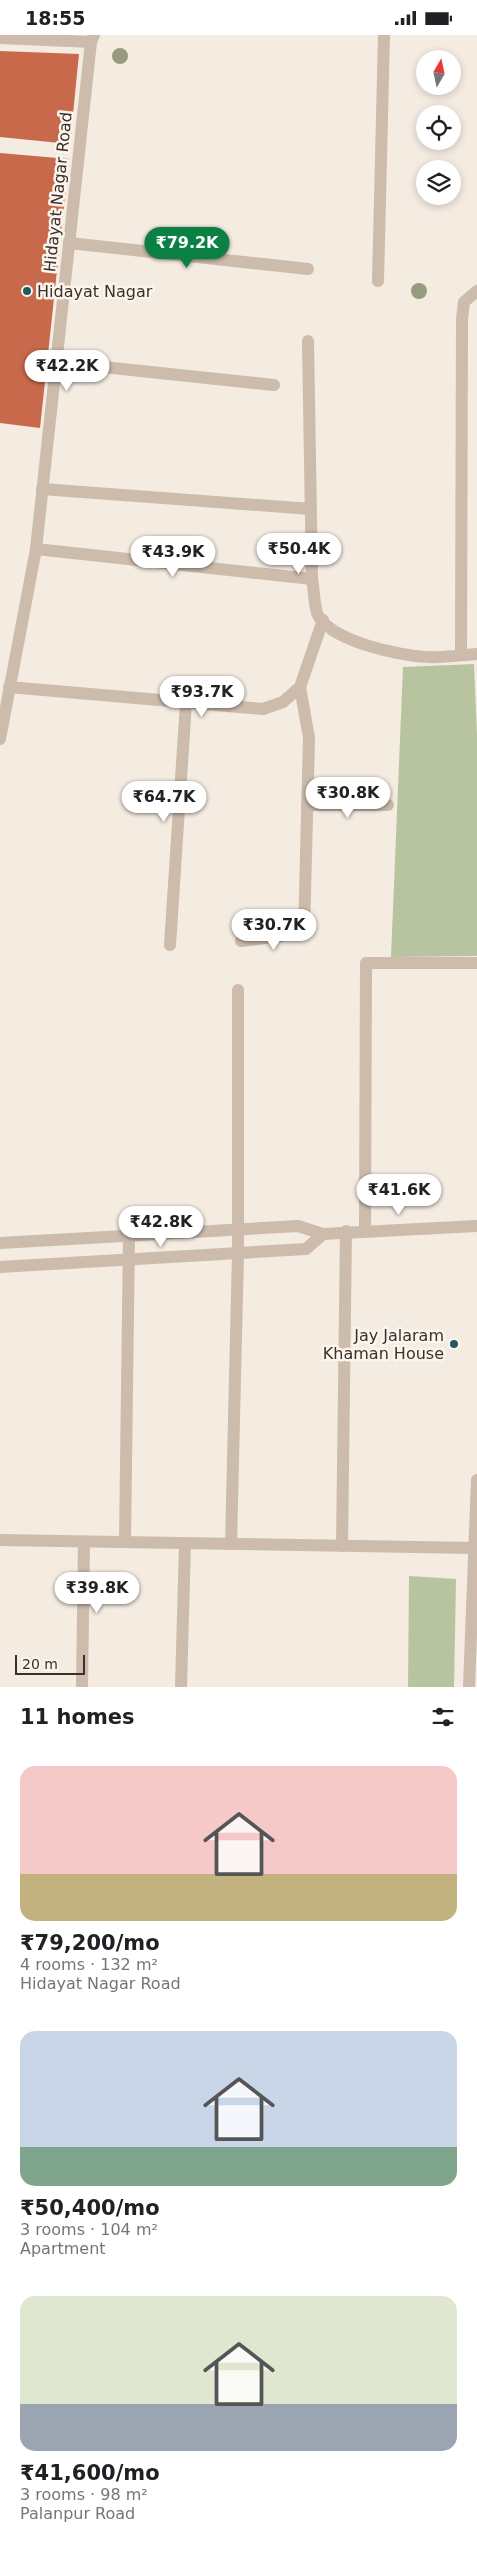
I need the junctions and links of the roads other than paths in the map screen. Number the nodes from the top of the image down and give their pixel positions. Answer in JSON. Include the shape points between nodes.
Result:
{"nodes":[{"id":1,"x":384,"y":35,"type":"edge"},
{"id":2,"x":30,"y":37,"type":"edge"},
{"id":3,"x":0,"y":38,"type":"edge"},
{"id":4,"x":92,"y":39,"type":"edge"},
{"id":5,"x":69,"y":243,"type":"junction"},
{"id":6,"x":308,"y":269,"type":"dead end"},
{"id":7,"x":378,"y":281,"type":"dead end"},
{"id":8,"x":477,"y":291,"type":"edge"},
{"id":9,"x":308,"y":341,"type":"dead end"},
{"id":10,"x":56,"y":362,"type":"junction"},
{"id":11,"x":274,"y":385,"type":"dead end"},
{"id":12,"x":42,"y":489,"type":"junction"},
{"id":13,"x":311,"y":509,"type":"junction"},
{"id":14,"x":36,"y":549,"type":"junction"},
{"id":15,"x":312,"y":579,"type":"junction"},
{"id":16,"x":323,"y":620,"type":"junction"},
{"id":17,"x":477,"y":654,"type":"edge"},
{"id":18,"x":461,"y":655,"type":"junction"},
{"id":19,"x":0,"y":666,"type":"edge"},
{"id":20,"x":13,"y":667,"type":"junction"},
{"id":21,"x":9,"y":687,"type":"junction"},
{"id":22,"x":300,"y":687,"type":"junction"},
{"id":23,"x":186,"y":703,"type":"junction"},
{"id":24,"x":0,"y":739,"type":"edge"},
{"id":25,"x":307,"y":805,"type":"junction"},
{"id":26,"x":388,"y":805,"type":"dead end"},
{"id":27,"x":241,"y":941,"type":"dead end"},
{"id":28,"x":170,"y":945,"type":"dead end"},
{"id":29,"x":477,"y":963,"type":"edge"},
{"id":30,"x":238,"y":990,"type":"dead end"},
{"id":31,"x":477,"y":1226,"type":"edge"},
{"id":32,"x":238,"y":1229,"type":"junction"},
{"id":33,"x":346,"y":1231,"type":"junction"},
{"id":34,"x":365,"y":1231,"type":"junction"},
{"id":35,"x":323,"y":1234,"type":"junction"},
{"id":36,"x":129,"y":1236,"type":"junction"},
{"id":37,"x":0,"y":1243,"type":"edge"},
{"id":38,"x":238,"y":1254,"type":"junction"},
{"id":39,"x":129,"y":1260,"type":"junction"},
{"id":40,"x":0,"y":1267,"type":"edge"},
{"id":41,"x":477,"y":1480,"type":"edge"},
{"id":42,"x":0,"y":1540,"type":"edge"},
{"id":43,"x":84,"y":1542,"type":"junction"},
{"id":44,"x":125,"y":1542,"type":"junction"},
{"id":45,"x":185,"y":1543,"type":"junction"},
{"id":46,"x":231,"y":1544,"type":"junction"},
{"id":47,"x":342,"y":1546,"type":"junction"},
{"id":48,"x":474,"y":1548,"type":"junction"},
{"id":49,"x":82,"y":1687,"type":"edge"},
{"id":50,"x":181,"y":1687,"type":"edge"},
{"id":51,"x":470,"y":1687,"type":"edge"}],
"edges":[{"from":1,"to":7,"type":"street"},
{"from":2,"to":3,"type":"street"},
{"from":2,"to":4,"type":"street"},
{"from":4,"to":5,"type":"street","name":"Hidayat Nagar Road"},
{"from":5,"to":6,"type":"street"},
{"from":5,"to":10,"type":"street","name":"Hidayat Nagar Road"},
{"from":8,"to":18,"type":"street","via":[[464,302],[462,319]]},
{"from":9,"to":13,"type":"street"},
{"from":10,"to":11,"type":"street"},
{"from":10,"to":12,"type":"street","name":"Hidayat Nagar Road"},
{"from":12,"to":13,"type":"street"},
{"from":12,"to":14,"type":"street","name":"Hidayat Nagar Road"},
{"from":13,"to":15,"type":"street"},
{"from":14,"to":15,"type":"street"},
{"from":14,"to":20,"type":"street","name":"Hidayat Nagar Road"},
{"from":15,"to":16,"type":"street","via":[[318,614]]},
{"from":16,"to":18,"type":"street","via":[[333,630],[355,642],[392,652],[427,657]]},
{"from":16,"to":22,"type":"street"},
{"from":17,"to":18,"type":"street"},
{"from":19,"to":20,"type":"street"},
{"from":20,"to":21,"type":"street","name":"Hidayat Nagar Road"},
{"from":21,"to":23,"type":"street"},
{"from":21,"to":24,"type":"street","name":"Hidayat Nagar Road"},
{"from":22,"to":23,"type":"street","via":[[283,702],[263,709]]},
{"from":22,"to":25,"type":"street","via":[[309,738]]},
{"from":23,"to":28,"type":"street"},
{"from":25,"to":26,"type":"street"},
{"from":25,"to":27,"type":"street","via":[[304,933]]},
{"from":29,"to":34,"type":"street","via":[[366,963]]},
{"from":30,"to":32,"type":"street"},
{"from":31,"to":34,"type":"street"},
{"from":32,"to":35,"type":"street","via":[[298,1225]]},
{"from":32,"to":36,"type":"street"},
{"from":32,"to":38,"type":"street"},
{"from":33,"to":34,"type":"street"},
{"from":33,"to":35,"type":"street"},
{"from":33,"to":47,"type":"street"},
{"from":35,"to":38,"type":"street","via":[[306,1249]]},
{"from":36,"to":37,"type":"street"},
{"from":36,"to":39,"type":"street"},
{"from":38,"to":39,"type":"street"},
{"from":38,"to":46,"type":"street"},
{"from":39,"to":40,"type":"street"},
{"from":39,"to":44,"type":"street"},
{"from":41,"to":48,"type":"street"},
{"from":42,"to":43,"type":"street"},
{"from":43,"to":44,"type":"street"},
{"from":43,"to":49,"type":"street"},
{"from":44,"to":45,"type":"street"},
{"from":45,"to":46,"type":"street"},
{"from":45,"to":50,"type":"street"},
{"from":46,"to":47,"type":"street"},
{"from":47,"to":48,"type":"street"},
{"from":48,"to":51,"type":"street"}]}
